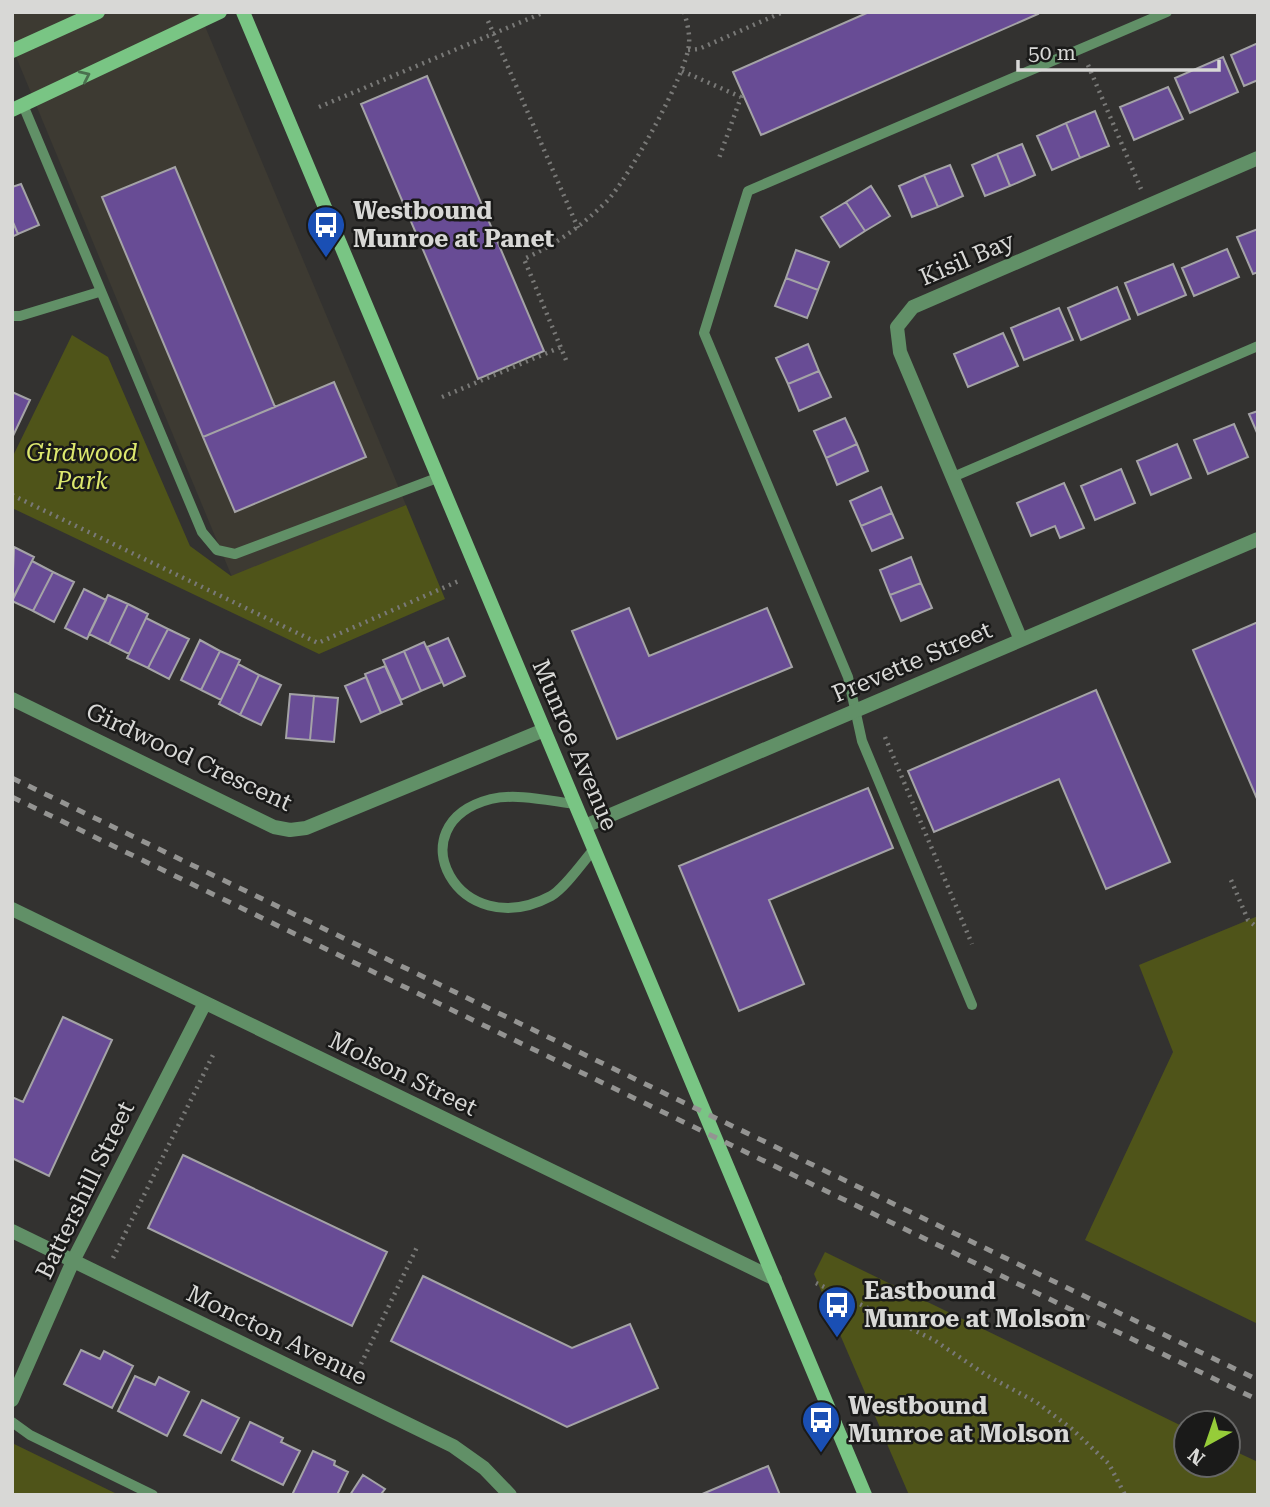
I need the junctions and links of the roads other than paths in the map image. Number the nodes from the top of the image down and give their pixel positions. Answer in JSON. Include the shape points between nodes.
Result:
{"nodes":[{"id":1,"x":98,"y":12,"type":"edge"},
{"id":2,"x":220,"y":12,"type":"edge"},
{"id":3,"x":243,"y":12,"type":"edge"},
{"id":4,"x":1167,"y":12,"type":"edge"},
{"id":5,"x":12,"y":51,"type":"edge"},
{"id":6,"x":18,"y":107,"type":"edge"},
{"id":7,"x":1258,"y":158,"type":"edge"},
{"id":8,"x":99,"y":292,"type":"junction"},
{"id":9,"x":12,"y":316,"type":"edge"},
{"id":10,"x":1258,"y":345,"type":"edge"},
{"id":11,"x":953,"y":477,"type":"junction"},
{"id":12,"x":437,"y":478,"type":"junction"},
{"id":13,"x":1258,"y":539,"type":"edge"},
{"id":14,"x":1021,"y":640,"type":"junction"},
{"id":15,"x":12,"y":699,"type":"edge"},
{"id":16,"x":855,"y":711,"type":"junction"},
{"id":17,"x":544,"y":730,"type":"junction"},
{"id":18,"x":576,"y":804,"type":"junction"},
{"id":19,"x":585,"y":826,"type":"junction"},
{"id":20,"x":594,"y":849,"type":"junction"},
{"id":21,"x":12,"y":909,"type":"edge"},
{"id":22,"x":205,"y":1003,"type":"junction"},
{"id":23,"x":972,"y":1004,"type":"dead end"},
{"id":24,"x":12,"y":1231,"type":"edge"},
{"id":25,"x":73,"y":1261,"type":"junction"},
{"id":26,"x":775,"y":1279,"type":"junction"},
{"id":27,"x":12,"y":1400,"type":"edge"},
{"id":28,"x":12,"y":1422,"type":"edge"},
{"id":29,"x":153,"y":1495,"type":"edge"},
{"id":30,"x":510,"y":1495,"type":"edge"},
{"id":31,"x":865,"y":1495,"type":"edge"}],
"edges":[{"from":1,"to":5,"type":"street"},
{"from":6,"to":2,"type":"street","one_way":true},
{"from":3,"to":12,"type":"street","name":"Munroe Avenue"},
{"from":4,"to":16,"type":"lane","via":[[748,191],[704,333],[848,677]]},
{"from":6,"to":8,"type":"lane"},
{"from":7,"to":11,"type":"street","name":"Kisil Bay","via":[[912,307],[897,327],[900,352]]},
{"from":8,"to":9,"type":"lane"},
{"from":8,"to":12,"type":"lane","via":[[202,532],[217,550],[235,554]]},
{"from":10,"to":11,"type":"lane"},
{"from":11,"to":14,"type":"street","name":"Kisil Bay"},
{"from":12,"to":17,"type":"street","name":"Munroe Avenue"},
{"from":13,"to":14,"type":"street","name":"Prevette Street"},
{"from":14,"to":16,"type":"street","name":"Prevette Street"},
{"from":15,"to":17,"type":"street","name":"Girdwood Crescent","via":[[274,827],[290,830],[306,828]]},
{"from":16,"to":19,"type":"street","name":"Prevette Street"},
{"from":16,"to":23,"type":"lane","via":[[862,741]]},
{"from":17,"to":18,"type":"street","name":"Munroe Avenue"},
{"from":18,"to":19,"type":"street","name":"Munroe Avenue"},
{"from":18,"to":20,"type":"lane","via":[[493,799],[466,809],[446,831],[442,855],[450,881],[483,904],[508,908],[532,904],[553,895]]},
{"from":19,"to":20,"type":"street","name":"Munroe Avenue"},
{"from":20,"to":26,"type":"street","name":"Munroe Avenue"},
{"from":21,"to":22,"type":"street","name":"Molson Street"},
{"from":22,"to":25,"type":"street","name":"Battershill Street"},
{"from":22,"to":26,"type":"street","name":"Molson Street"},
{"from":24,"to":25,"type":"street","name":"Moncton Avenue"},
{"from":25,"to":27,"type":"street","name":"Battershill Street"},
{"from":25,"to":30,"type":"street","name":"Moncton Avenue","via":[[453,1447],[484,1468]]},
{"from":26,"to":31,"type":"street","name":"Munroe Avenue"},
{"from":28,"to":29,"type":"lane"}]}
